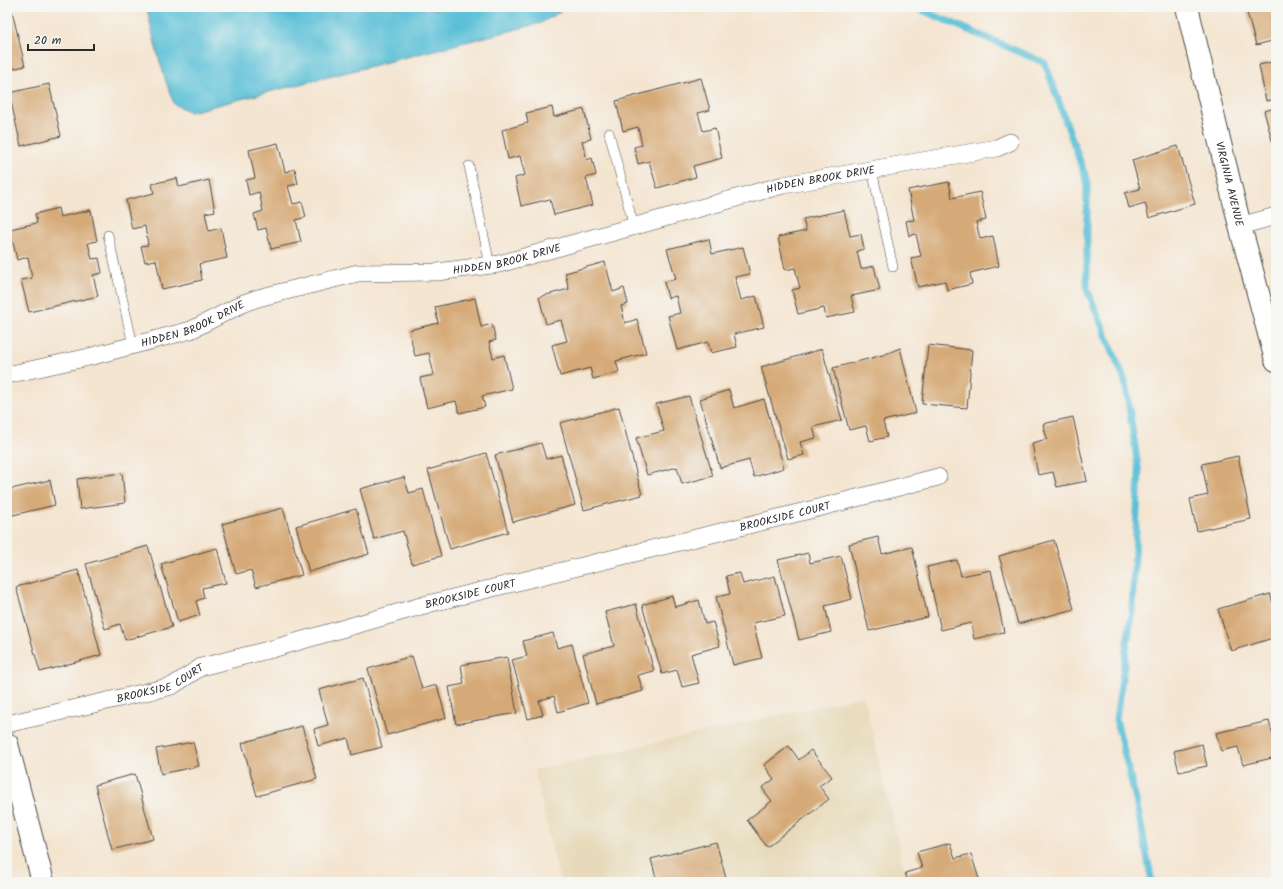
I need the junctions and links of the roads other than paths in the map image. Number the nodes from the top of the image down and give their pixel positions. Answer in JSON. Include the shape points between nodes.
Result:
{"nodes":[{"id":1,"x":1187,"y":7,"type":"edge"},
{"id":2,"x":609,"y":134,"type":"dead end"},
{"id":3,"x":1010,"y":142,"type":"dead end"},
{"id":4,"x":469,"y":166,"type":"dead end"},
{"id":5,"x":872,"y":170,"type":"junction"},
{"id":6,"x":1276,"y":216,"type":"edge"},
{"id":7,"x":1240,"y":226,"type":"junction"},
{"id":8,"x":634,"y":227,"type":"junction"},
{"id":9,"x":108,"y":236,"type":"dead end"},
{"id":10,"x":490,"y":265,"type":"junction"},
{"id":11,"x":893,"y":267,"type":"dead end"},
{"id":12,"x":133,"y":345,"type":"junction"},
{"id":13,"x":1276,"y":360,"type":"edge"},
{"id":14,"x":7,"y":375,"type":"edge"},
{"id":15,"x":938,"y":477,"type":"dead end"},
{"id":16,"x":7,"y":724,"type":"edge"},
{"id":17,"x":7,"y":744,"type":"edge"},
{"id":18,"x":43,"y":882,"type":"edge"}],
"edges":[{"from":1,"to":7,"type":"street","name":"VIRGINIA AVENUE"},
{"from":2,"to":8,"type":"lane"},
{"from":3,"to":5,"type":"street","name":"HIDDEN BROOK DRIVE","via":[[997,148]]},
{"from":4,"to":10,"type":"lane"},
{"from":5,"to":8,"type":"street","name":"HIDDEN BROOK DRIVE","via":[[783,185]]},
{"from":5,"to":11,"type":"lane"},
{"from":6,"to":7,"type":"street"},
{"from":7,"to":13,"type":"street","name":"VIRGINIA AVENUE"},
{"from":8,"to":10,"type":"street","name":"HIDDEN BROOK DRIVE"},
{"from":9,"to":12,"type":"lane"},
{"from":10,"to":12,"type":"street","name":"HIDDEN BROOK DRIVE","via":[[437,272],[358,273],[258,298],[191,330]]},
{"from":12,"to":14,"type":"street","name":"HIDDEN BROOK DRIVE"},
{"from":15,"to":16,"type":"street","name":"BROOKSIDE COURT","via":[[428,604],[201,667],[172,686]]},
{"from":17,"to":18,"type":"street"}]}
